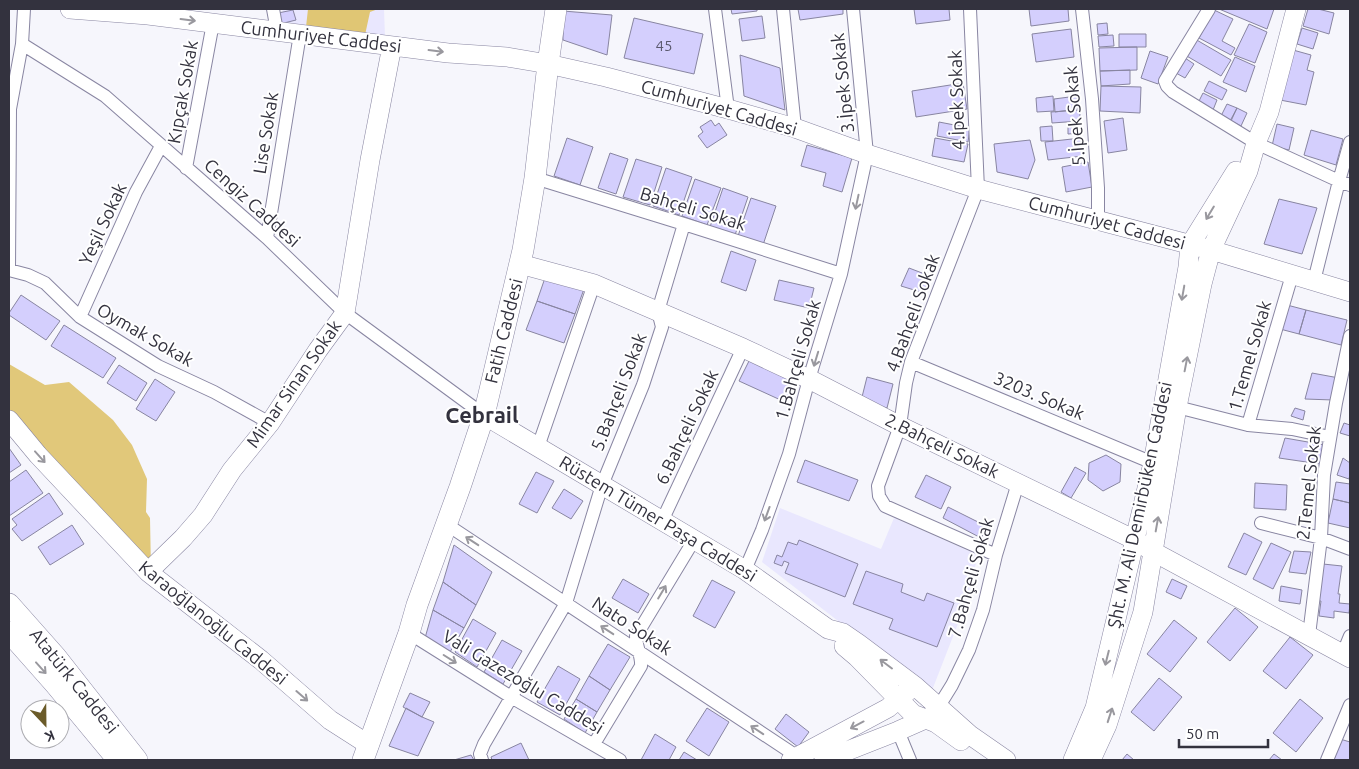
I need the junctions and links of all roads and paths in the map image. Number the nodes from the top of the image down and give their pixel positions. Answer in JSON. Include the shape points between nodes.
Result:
{"nodes":[{"id":1,"x":24,"y":9,"type":"edge"},
{"id":2,"x":77,"y":9,"type":"edge"},
{"id":3,"x":273,"y":9,"type":"edge"},
{"id":4,"x":556,"y":9,"type":"edge"},
{"id":5,"x":715,"y":9,"type":"edge"},
{"id":6,"x":782,"y":9,"type":"edge"},
{"id":7,"x":853,"y":9,"type":"edge"},
{"id":8,"x":970,"y":9,"type":"edge"},
{"id":9,"x":1082,"y":9,"type":"edge"},
{"id":10,"x":1209,"y":9,"type":"edge"},
{"id":11,"x":1296,"y":9,"type":"edge"},
{"id":12,"x":213,"y":23,"type":"junction"},
{"id":13,"x":278,"y":31,"type":"junction"},
{"id":14,"x":300,"y":34,"type":"junction"},
{"id":15,"x":22,"y":44,"type":"junction"},
{"id":16,"x":392,"y":46,"type":"junction"},
{"id":17,"x":548,"y":64,"type":"junction"},
{"id":18,"x":728,"y":108,"type":"junction"},
{"id":19,"x":795,"y":128,"type":"junction"},
{"id":20,"x":1350,"y":142,"type":"edge"},
{"id":21,"x":1256,"y":143,"type":"junction"},
{"id":22,"x":161,"y":146,"type":"junction"},
{"id":23,"x":867,"y":154,"type":"junction"},
{"id":24,"x":186,"y":168,"type":"junction"},
{"id":25,"x":534,"y":178,"type":"junction"},
{"id":26,"x":1344,"y":183,"type":"edge"},
{"id":27,"x":978,"y":189,"type":"junction"},
{"id":28,"x":1098,"y":221,"type":"junction"},
{"id":29,"x":684,"y":224,"type":"junction"},
{"id":30,"x":266,"y":238,"type":"junction"},
{"id":31,"x":1190,"y":245,"type":"junction"},
{"id":32,"x":1210,"y":250,"type":"junction"},
{"id":33,"x":520,"y":264,"type":"junction"},
{"id":34,"x":9,"y":270,"type":"edge"},
{"id":35,"x":841,"y":274,"type":"junction"},
{"id":36,"x":1292,"y":275,"type":"junction"},
{"id":37,"x":1314,"y":281,"type":"junction"},
{"id":38,"x":594,"y":284,"type":"junction"},
{"id":39,"x":1350,"y":292,"type":"edge"},
{"id":40,"x":658,"y":311,"type":"junction"},
{"id":41,"x":345,"y":313,"type":"junction"},
{"id":42,"x":80,"y":317,"type":"junction"},
{"id":43,"x":1350,"y":336,"type":"edge"},
{"id":44,"x":743,"y":348,"type":"junction"},
{"id":45,"x":911,"y":362,"type":"junction"},
{"id":46,"x":810,"y":379,"type":"junction"},
{"id":47,"x":1177,"y":407,"type":"junction"},
{"id":48,"x":484,"y":415,"type":"junction"},
{"id":49,"x":9,"y":420,"type":"edge"},
{"id":50,"x":270,"y":423,"type":"junction"},
{"id":51,"x":1248,"y":425,"type":"junction"},
{"id":52,"x":900,"y":426,"type":"junction"},
{"id":53,"x":1330,"y":437,"type":"junction"},
{"id":54,"x":538,"y":448,"type":"junction"},
{"id":55,"x":1153,"y":462,"type":"junction"},
{"id":56,"x":1018,"y":483,"type":"junction"},
{"id":57,"x":602,"y":485,"type":"junction"},
{"id":58,"x":662,"y":521,"type":"junction"},
{"id":59,"x":1261,"y":523,"type":"dead end"},
{"id":60,"x":446,"y":524,"type":"junction"},
{"id":61,"x":1321,"y":538,"type":"junction"},
{"id":62,"x":694,"y":540,"type":"junction"},
{"id":63,"x":1135,"y":540,"type":"junction"},
{"id":64,"x":1350,"y":548,"type":"edge"},
{"id":65,"x":1152,"y":551,"type":"junction"},
{"id":66,"x":996,"y":555,"type":"junction"},
{"id":67,"x":745,"y":570,"type":"junction"},
{"id":68,"x":148,"y":572,"type":"junction"},
{"id":69,"x":566,"y":603,"type":"junction"},
{"id":70,"x":9,"y":604,"type":"edge"},
{"id":71,"x":828,"y":629,"type":"junction"},
{"id":72,"x":9,"y":632,"type":"edge"},
{"id":73,"x":409,"y":633,"type":"junction"},
{"id":74,"x":1310,"y":635,"type":"junction"},
{"id":75,"x":1350,"y":636,"type":"edge"},
{"id":76,"x":638,"y":650,"type":"junction"},
{"id":77,"x":1346,"y":656,"type":"edge"},
{"id":78,"x":917,"y":688,"type":"junction"},
{"id":79,"x":511,"y":697,"type":"junction"},
{"id":80,"x":899,"y":700,"type":"junction"},
{"id":81,"x":1350,"y":705,"type":"edge"},
{"id":82,"x":939,"y":706,"type":"junction"},
{"id":83,"x":925,"y":719,"type":"junction"},
{"id":84,"x":898,"y":731,"type":"junction"},
{"id":85,"x":594,"y":744,"type":"junction"},
{"id":86,"x":367,"y":752,"type":"edge"},
{"id":87,"x":794,"y":759,"type":"edge"},
{"id":88,"x":118,"y":760,"type":"edge"},
{"id":89,"x":137,"y":760,"type":"edge"},
{"id":90,"x":482,"y":760,"type":"edge"},
{"id":91,"x":620,"y":760,"type":"edge"},
{"id":92,"x":824,"y":760,"type":"edge"},
{"id":93,"x":910,"y":760,"type":"edge"},
{"id":94,"x":984,"y":760,"type":"edge"},
{"id":95,"x":1006,"y":760,"type":"edge"},
{"id":96,"x":1072,"y":760,"type":"edge"},
{"id":97,"x":1091,"y":760,"type":"edge"},
{"id":98,"x":1327,"y":760,"type":"edge"}],
"edges":[{"from":1,"to":15,"type":"street"},
{"from":2,"to":12,"type":"street","name":"Cumhuriyet Caddesi","one_way":true},
{"from":3,"to":13,"type":"street"},
{"from":4,"to":17,"type":"main road","name":"Fatih Caddesi"},
{"from":5,"to":18,"type":"street"},
{"from":6,"to":19,"type":"street"},
{"from":7,"to":23,"type":"street","name":"3.İpek Sokak"},
{"from":8,"to":27,"type":"street","name":"4.İpek Sokak"},
{"from":9,"to":28,"type":"street","name":"5.İpek Sokak","via":[[1095,138]]},
{"from":10,"to":21,"type":"street","via":[[1165,81],[1173,92]]},
{"from":11,"to":21,"type":"street","via":[[1268,112]]},
{"from":12,"to":13,"type":"street","name":"Cumhuriyet Caddesi"},
{"from":12,"to":24,"type":"street","name":"Kıpçak Sokak"},
{"from":13,"to":14,"type":"street","name":"Cumhuriyet Caddesi"},
{"from":14,"to":16,"type":"street","name":"Cumhuriyet Caddesi"},
{"from":14,"to":30,"type":"street","name":"Lise Sokak"},
{"from":15,"to":22,"type":"street","name":"Cengiz Caddesi","via":[[105,96]]},
{"from":15,"to":34,"type":"street","via":[[10,109]]},
{"from":16,"to":17,"type":"street","name":"Cumhuriyet Caddesi","one_way":true},
{"from":16,"to":41,"type":"street","name":"Mimar Sinan Sokak"},
{"from":17,"to":18,"type":"street","name":"Cumhuriyet Caddesi"},
{"from":17,"to":25,"type":"main road","name":"Fatih Caddesi"},
{"from":18,"to":19,"type":"street","name":"Cumhuriyet Caddesi"},
{"from":19,"to":23,"type":"street","name":"Cumhuriyet Caddesi"},
{"from":20,"to":26,"type":"street"},
{"from":21,"to":26,"type":"street"},
{"from":21,"to":31,"type":"street","one_way":true},
{"from":21,"to":32,"type":"street","name":"Şht. M. Ali Demirbüken Caddesi","via":[[1248,171]]},
{"from":22,"to":24,"type":"street","name":"Cengiz Caddesi"},
{"from":22,"to":42,"type":"street","name":"Yeşil Sokak","via":[[136,192]]},
{"from":23,"to":27,"type":"street","name":"Cumhuriyet Caddesi"},
{"from":23,"to":35,"type":"street","name":"1.Bahçeli Sokak","one_way":true},
{"from":24,"to":30,"type":"street","name":"Cengiz Caddesi"},
{"from":25,"to":29,"type":"street","name":"Bahçeli Sokak"},
{"from":25,"to":33,"type":"main road","name":"Fatih Caddesi"},
{"from":26,"to":37,"type":"street"},
{"from":27,"to":28,"type":"street","name":"Cumhuriyet Caddesi"},
{"from":27,"to":45,"type":"street","name":"4.Bahçeli Sokak"},
{"from":28,"to":31,"type":"street","name":"Cumhuriyet Caddesi"},
{"from":29,"to":35,"type":"street","name":"Bahçeli Sokak"},
{"from":29,"to":40,"type":"street","name":"5.Bahçeli Sokak"},
{"from":30,"to":41,"type":"street","name":"Cengiz Caddesi"},
{"from":31,"to":32,"type":"street","name":"Cumhuriyet Caddesi"},
{"from":31,"to":55,"type":"street","name":"Şht. M. Ali Demirbüken Caddesi","one_way":true},
{"from":32,"to":36,"type":"street","name":"Cumhuriyet Caddesi"},
{"from":47,"to":32,"type":"street","name":"Şht. M. Ali Demirbüken Caddesi","one_way":true},
{"from":33,"to":38,"type":"street","name":"2.Bahçeli Sokak"},
{"from":33,"to":48,"type":"main road","name":"Fatih Caddesi"},
{"from":34,"to":42,"type":"street","name":"Oymak Sokak","via":[[45,283]]},
{"from":35,"to":46,"type":"street","name":"1.Bahçeli Sokak","one_way":true},
{"from":36,"to":37,"type":"street","name":"Cumhuriyet Caddesi"},
{"from":36,"to":51,"type":"street","name":"1.Temel Sokak"},
{"from":37,"to":39,"type":"street","name":"Cumhuriyet Caddesi"},
{"from":38,"to":40,"type":"street","name":"2.Bahçeli Sokak"},
{"from":38,"to":54,"type":"street"},
{"from":40,"to":44,"type":"street","name":"2.Bahçeli Sokak"},
{"from":40,"to":57,"type":"street","name":"5.Bahçeli Sokak","via":[[662,327],[643,385]]},
{"from":41,"to":48,"type":"street","name":"Cengiz Caddesi"},
{"from":41,"to":50,"type":"street","name":"Mimar Sinan Sokak"},
{"from":42,"to":50,"type":"street","name":"Oymak Sokak","via":[[158,366]]},
{"from":43,"to":53,"type":"street","name":"2.Temel Sokak"},
{"from":44,"to":46,"type":"street","name":"2.Bahçeli Sokak"},
{"from":44,"to":58,"type":"street","name":"6.Bahçeli Sokak"},
{"from":45,"to":52,"type":"street","name":"4.Bahçeli Sokak"},
{"from":45,"to":55,"type":"street","name":"3203. Sokak"},
{"from":46,"to":52,"type":"street","name":"2.Bahçeli Sokak"},
{"from":46,"to":67,"type":"street","name":"1.Bahçeli Sokak","one_way":true,"via":[[789,454]]},
{"from":47,"to":51,"type":"street"},
{"from":65,"to":47,"type":"street","name":"Şht. M. Ali Demirbüken Caddesi","one_way":true},
{"from":48,"to":54,"type":"street","name":"Rüstem Tümer Paşa Caddesi"},
{"from":48,"to":60,"type":"main road","name":"Fatih Caddesi"},
{"from":49,"to":68,"type":"street","name":"Karaoğlanoğlu Caddesi","one_way":true},
{"from":50,"to":68,"type":"street","name":"Mimar Sinan Sokak","via":[[232,470],[203,515]]},
{"from":51,"to":53,"type":"street","name":"1.Temel Sokak"},
{"from":52,"to":56,"type":"street","name":"2.Bahçeli Sokak"},
{"from":52,"to":66,"type":"street","name":"4.Bahçeli Sokak","via":[[878,486],[885,506]]},
{"from":53,"to":61,"type":"street","name":"2.Temel Sokak","via":[[1324,475]]},
{"from":54,"to":57,"type":"street","name":"Rüstem Tümer Paşa Caddesi"},
{"from":55,"to":63,"type":"street","name":"Şht. M. Ali Demirbüken Caddesi"},
{"from":56,"to":63,"type":"street","name":"2.Bahçeli Sokak"},
{"from":56,"to":66,"type":"street","name":"7.Bahçeli Sokak"},
{"from":57,"to":58,"type":"street","name":"Rüstem Tümer Paşa Caddesi"},
{"from":57,"to":69,"type":"street","name":"5.Bahçeli Sokak"},
{"from":58,"to":62,"type":"street","name":"Rüstem Tümer Paşa Caddesi"},
{"from":59,"to":61,"type":"street"},
{"from":69,"to":60,"type":"street","name":"Nato Sokak","one_way":true},
{"from":60,"to":73,"type":"main road","name":"Fatih Caddesi"},
{"from":61,"to":64,"type":"street"},
{"from":61,"to":74,"type":"street","name":"2.Temel Sokak"},
{"from":62,"to":67,"type":"street","name":"Rüstem Tümer Paşa Caddesi"},
{"from":76,"to":62,"type":"street","one_way":true,"via":[[636,636]]},
{"from":63,"to":65,"type":"street","name":"2.Bahçeli Sokak"},
{"from":63,"to":96,"type":"street","name":"Şht. M. Ali Demirbüken Caddesi","one_way":true,"via":[[1095,708]]},
{"from":65,"to":74,"type":"street","name":"2.Bahçeli Sokak"},
{"from":97,"to":65,"type":"street","name":"Şht. M. Ali Demirbüken Caddesi","one_way":true,"via":[[1107,725],[1142,612]]},
{"from":66,"to":82,"type":"street","name":"7.Bahçeli Sokak","via":[[983,610],[969,650]]},
{"from":67,"to":71,"type":"street","name":"Rüstem Tümer Paşa Caddesi"},
{"from":68,"to":86,"type":"street","name":"Karaoğlanoğlu Caddesi","one_way":true,"via":[[261,660]]},
{"from":76,"to":69,"type":"street","name":"Nato Sokak","one_way":true},
{"from":69,"to":79,"type":"street","name":"5.Bahçeli Sokak"},
{"from":70,"to":89,"type":"main road","name":"Atatürk Caddesi","via":[[56,657]]},
{"from":78,"to":71,"type":"street","name":"Rüstem Tümer Paşa Caddesi","one_way":true,"via":[[843,633]]},
{"from":71,"to":80,"type":"street","name":"Rüstem Tümer Paşa Caddesi"},
{"from":72,"to":88,"type":"main road","name":"Atatürk Caddesi","one_way":true},
{"from":73,"to":79,"type":"street","name":"Vali Gazezoğlu Caddesi","one_way":true},
{"from":73,"to":86,"type":"main road","name":"Fatih Caddesi"},
{"from":74,"to":77,"type":"street","name":"2.Bahçeli Sokak"},
{"from":75,"to":77,"type":"street"},
{"from":76,"to":85,"type":"street","via":[[641,666]]},
{"from":87,"to":76,"type":"street","name":"Nato Sokak","one_way":true},
{"from":78,"to":80,"type":"street"},
{"from":78,"to":82,"type":"street","name":"Rüstem Tümer Paşa Caddesi"},
{"from":79,"to":85,"type":"street","name":"Vali Gazezoğlu Caddesi"},
{"from":79,"to":90,"type":"street","name":"5.Bahçeli Sokak","via":[[484,744],[480,754]]},
{"from":80,"to":83,"type":"street","name":"Rüstem Tümer Paşa Caddesi","via":[[913,714]]},
{"from":80,"to":87,"type":"street","one_way":true},
{"from":81,"to":98,"type":"street"},
{"from":82,"to":83,"type":"street","via":[[933,715]]},
{"from":82,"to":95,"type":"street","name":"Rüstem Tümer Paşa Caddesi","via":[[970,735]]},
{"from":83,"to":84,"type":"street"},
{"from":83,"to":94,"type":"street","name":"Rüstem Tümer Paşa Caddesi","via":[[948,731]]},
{"from":84,"to":92,"type":"street"},
{"from":84,"to":93,"type":"street"},
{"from":85,"to":91,"type":"street","name":"Vali Gazezoğlu Caddesi"}]}
